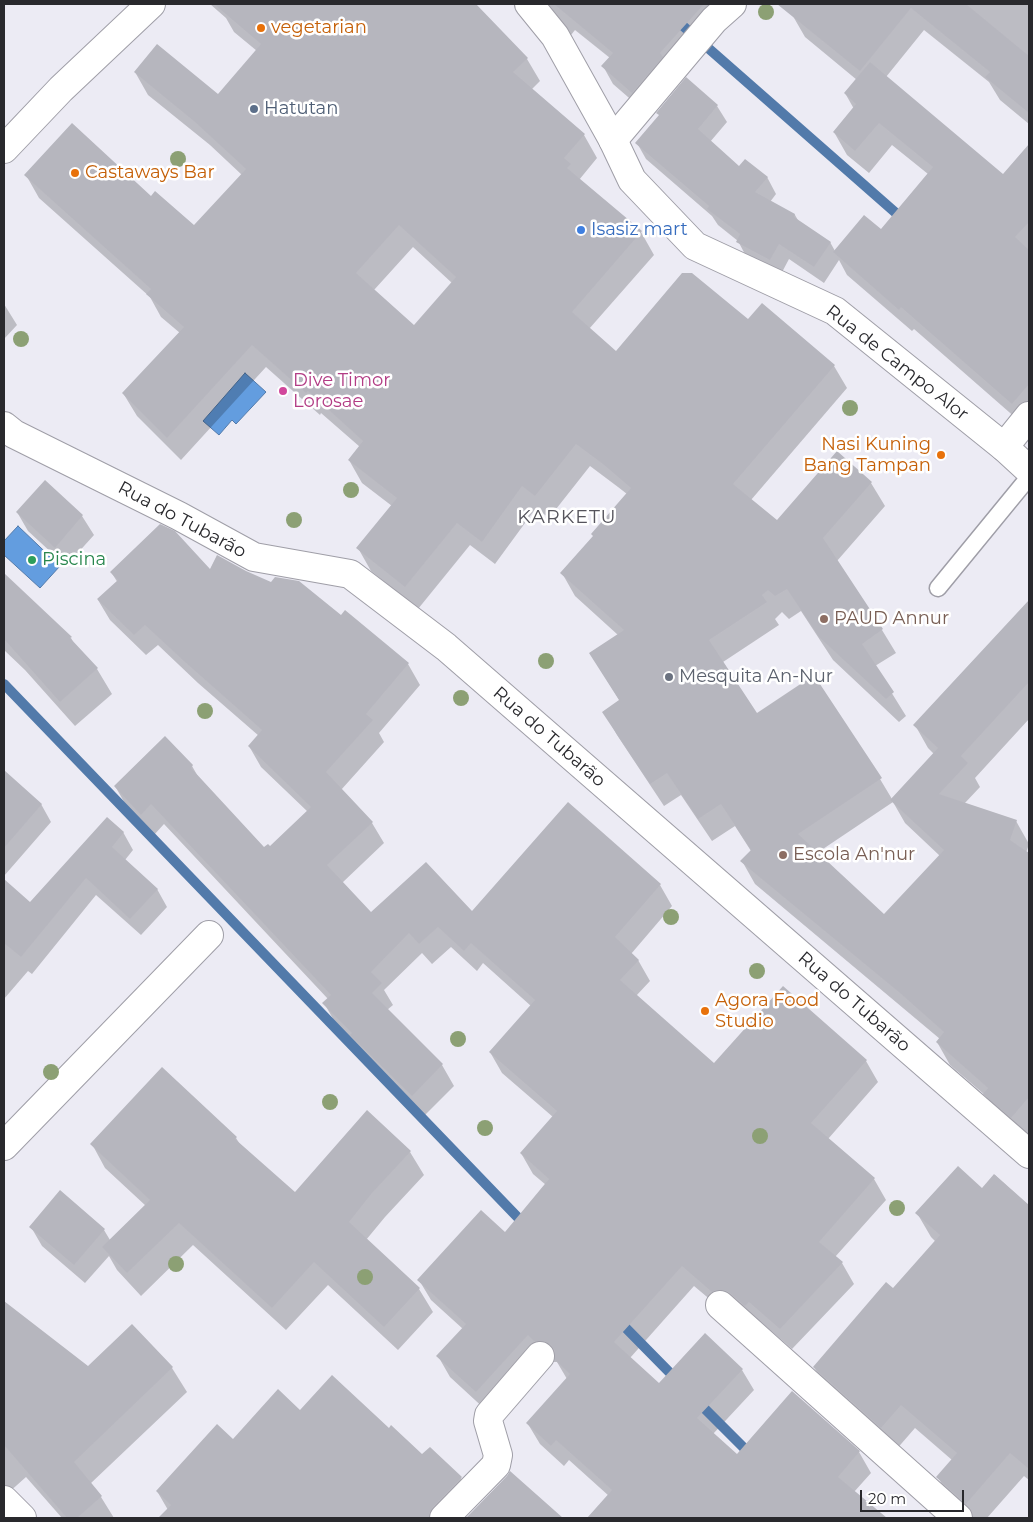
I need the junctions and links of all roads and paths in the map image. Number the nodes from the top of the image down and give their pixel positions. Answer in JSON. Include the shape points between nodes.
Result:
{"nodes":[{"id":1,"x":151,"y":4,"type":"edge"},
{"id":2,"x":530,"y":4,"type":"edge"},
{"id":3,"x":723,"y":12,"type":"edge"},
{"id":4,"x":613,"y":140,"type":"junction"},
{"id":5,"x":4,"y":149,"type":"edge"},
{"id":6,"x":1029,"y":416,"type":"edge"},
{"id":7,"x":4,"y":426,"type":"edge"},
{"id":8,"x":1004,"y":448,"type":"junction"},
{"id":9,"x":1029,"y":470,"type":"edge"},
{"id":10,"x":1029,"y":477,"type":"edge"},
{"id":11,"x":938,"y":588,"type":"dead end"},
{"id":12,"x":209,"y":935,"type":"dead end"},
{"id":13,"x":4,"y":1146,"type":"edge"},
{"id":14,"x":1029,"y":1154,"type":"edge"},
{"id":15,"x":720,"y":1305,"type":"dead end"},
{"id":16,"x":540,"y":1356,"type":"dead end"},
{"id":17,"x":4,"y":1500,"type":"edge"},
{"id":18,"x":22,"y":1518,"type":"edge"},
{"id":19,"x":444,"y":1518,"type":"edge"},
{"id":20,"x":958,"y":1518,"type":"edge"}],
"edges":[{"from":1,"to":5,"type":"street","via":[[61,89]]},
{"from":2,"to":4,"type":"street","name":"Rua de Campo Alor","via":[[555,36]]},
{"from":3,"to":4,"type":"street"},
{"from":4,"to":8,"type":"street","name":"Rua de Campo Alor","via":[[632,180],[695,246],[835,310]]},
{"from":6,"to":8,"type":"street"},
{"from":7,"to":14,"type":"street","name":"Rua do Tubarão","via":[[254,557],[350,574],[446,647]]},
{"from":8,"to":9,"type":"street","name":"Rua de Campo Alor"},
{"from":10,"to":11,"type":"lane"},
{"from":12,"to":13,"type":"street"},
{"from":15,"to":20,"type":"street"},
{"from":16,"to":19,"type":"street","via":[[489,1415],[498,1455],[496,1465]]},
{"from":17,"to":18,"type":"street"}]}
